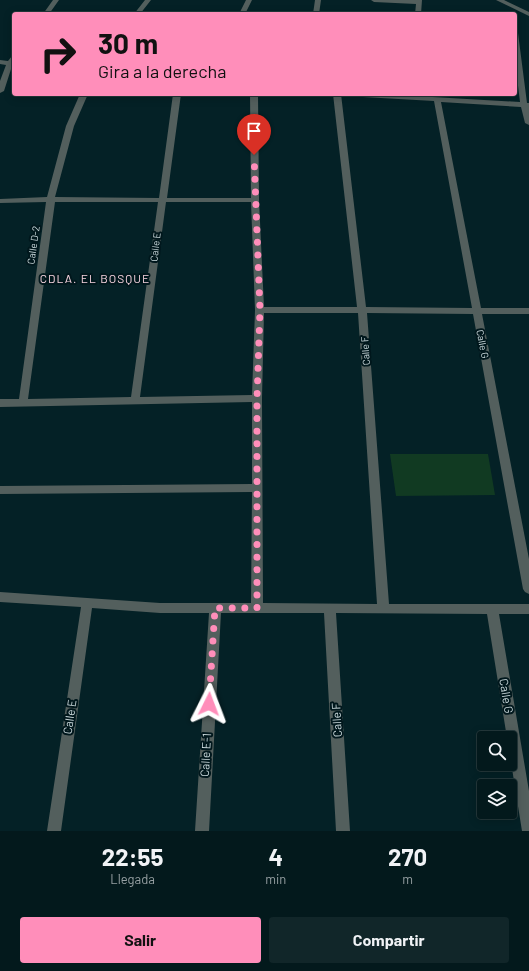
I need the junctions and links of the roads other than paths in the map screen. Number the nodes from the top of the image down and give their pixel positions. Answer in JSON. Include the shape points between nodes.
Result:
{"nodes":[{"id":1,"x":56,"y":0,"type":"edge"},
{"id":2,"x":148,"y":0,"type":"edge"},
{"id":3,"x":249,"y":0,"type":"edge"},
{"id":4,"x":318,"y":0,"type":"edge"},
{"id":5,"x":374,"y":0,"type":"edge"},
{"id":6,"x":499,"y":0,"type":"edge"},
{"id":7,"x":418,"y":1,"type":"edge"},
{"id":8,"x":512,"y":6,"type":"junction"},
{"id":9,"x":47,"y":12,"type":"edge"},
{"id":10,"x":139,"y":12,"type":"edge"},
{"id":11,"x":243,"y":12,"type":"edge"},
{"id":12,"x":316,"y":12,"type":"edge"},
{"id":13,"x":418,"y":12,"type":"edge"},
{"id":14,"x":513,"y":12,"type":"edge"},
{"id":15,"x":529,"y":14,"type":"edge"},
{"id":16,"x":517,"y":46,"type":"edge"},
{"id":17,"x":0,"y":62,"type":"edge"},
{"id":18,"x":12,"y":62,"type":"edge"},
{"id":19,"x":12,"y":64,"type":"edge"},
{"id":20,"x":0,"y":91,"type":"edge"},
{"id":21,"x":83,"y":96,"type":"edge"},
{"id":22,"x":177,"y":96,"type":"edge"},
{"id":23,"x":254,"y":96,"type":"edge"},
{"id":24,"x":337,"y":96,"type":"edge"},
{"id":25,"x":415,"y":96,"type":"edge"},
{"id":26,"x":437,"y":99,"type":"junction"},
{"id":27,"x":526,"y":105,"type":"edge"},
{"id":28,"x":529,"y":123,"type":"edge"},
{"id":29,"x":51,"y":199,"type":"junction"},
{"id":30,"x":0,"y":200,"type":"edge"},
{"id":31,"x":255,"y":200,"type":"junction"},
{"id":32,"x":161,"y":201,"type":"junction"},
{"id":33,"x":260,"y":310,"type":"junction"},
{"id":34,"x":362,"y":310,"type":"junction"},
{"id":35,"x":477,"y":310,"type":"junction"},
{"id":36,"x":529,"y":311,"type":"edge"},
{"id":37,"x":257,"y":398,"type":"junction"},
{"id":38,"x":136,"y":401,"type":"junction"},
{"id":39,"x":23,"y":403,"type":"junction"},
{"id":40,"x":0,"y":404,"type":"edge"},
{"id":41,"x":257,"y":488,"type":"junction"},
{"id":42,"x":0,"y":490,"type":"edge"},
{"id":43,"x":529,"y":588,"type":"edge"},
{"id":44,"x":0,"y":597,"type":"edge"},
{"id":45,"x":86,"y":603,"type":"junction"},
{"id":46,"x":215,"y":608,"type":"junction"},
{"id":47,"x":257,"y":608,"type":"junction"},
{"id":48,"x":330,"y":608,"type":"junction"},
{"id":49,"x":383,"y":608,"type":"junction"},
{"id":50,"x":492,"y":608,"type":"junction"},
{"id":51,"x":529,"y":608,"type":"edge"},
{"id":52,"x":54,"y":831,"type":"edge"},
{"id":53,"x":202,"y":831,"type":"edge"},
{"id":54,"x":343,"y":831,"type":"edge"},
{"id":55,"x":529,"y":831,"type":"edge"}],
"edges":[{"from":1,"to":9,"type":"street"},
{"from":2,"to":10,"type":"street"},
{"from":3,"to":11,"type":"street"},
{"from":4,"to":12,"type":"street"},
{"from":5,"to":7,"type":"street"},
{"from":6,"to":8,"type":"street"},
{"from":7,"to":13,"type":"street"},
{"from":8,"to":14,"type":"street"},
{"from":8,"to":15,"type":"street"},
{"from":16,"to":27,"type":"street"},
{"from":17,"to":18,"type":"street"},
{"from":19,"to":20,"type":"street"},
{"from":21,"to":29,"type":"street","name":"Calle D-2","via":[[70,126]]},
{"from":22,"to":32,"type":"street","name":"Calle E"},
{"from":23,"to":31,"type":"street"},
{"from":24,"to":34,"type":"street","name":"Calle F"},
{"from":25,"to":26,"type":"street"},
{"from":26,"to":27,"type":"street"},
{"from":26,"to":35,"type":"street","name":"Calle G"},
{"from":27,"to":28,"type":"street"},
{"from":29,"to":30,"type":"street"},
{"from":29,"to":32,"type":"street"},
{"from":29,"to":39,"type":"street","name":"Calle D-2"},
{"from":31,"to":32,"type":"street"},
{"from":31,"to":33,"type":"street"},
{"from":32,"to":38,"type":"street","name":"Calle E"},
{"from":33,"to":34,"type":"street"},
{"from":33,"to":37,"type":"street"},
{"from":34,"to":35,"type":"street"},
{"from":34,"to":49,"type":"street","name":"Calle F"},
{"from":35,"to":36,"type":"street"},
{"from":35,"to":43,"type":"street","name":"Calle G"},
{"from":37,"to":38,"type":"street"},
{"from":37,"to":41,"type":"street"},
{"from":38,"to":39,"type":"street"},
{"from":39,"to":40,"type":"street"},
{"from":41,"to":42,"type":"street"},
{"from":41,"to":47,"type":"street"},
{"from":44,"to":45,"type":"street"},
{"from":45,"to":46,"type":"street","via":[[160,608]]},
{"from":45,"to":52,"type":"street","name":"Calle E"},
{"from":46,"to":47,"type":"street"},
{"from":46,"to":53,"type":"street","name":"Calle E-1"},
{"from":47,"to":48,"type":"street"},
{"from":48,"to":49,"type":"street"},
{"from":48,"to":54,"type":"street","name":"Calle F"},
{"from":49,"to":50,"type":"street"},
{"from":50,"to":51,"type":"street"},
{"from":50,"to":55,"type":"street","name":"Calle G"}]}
